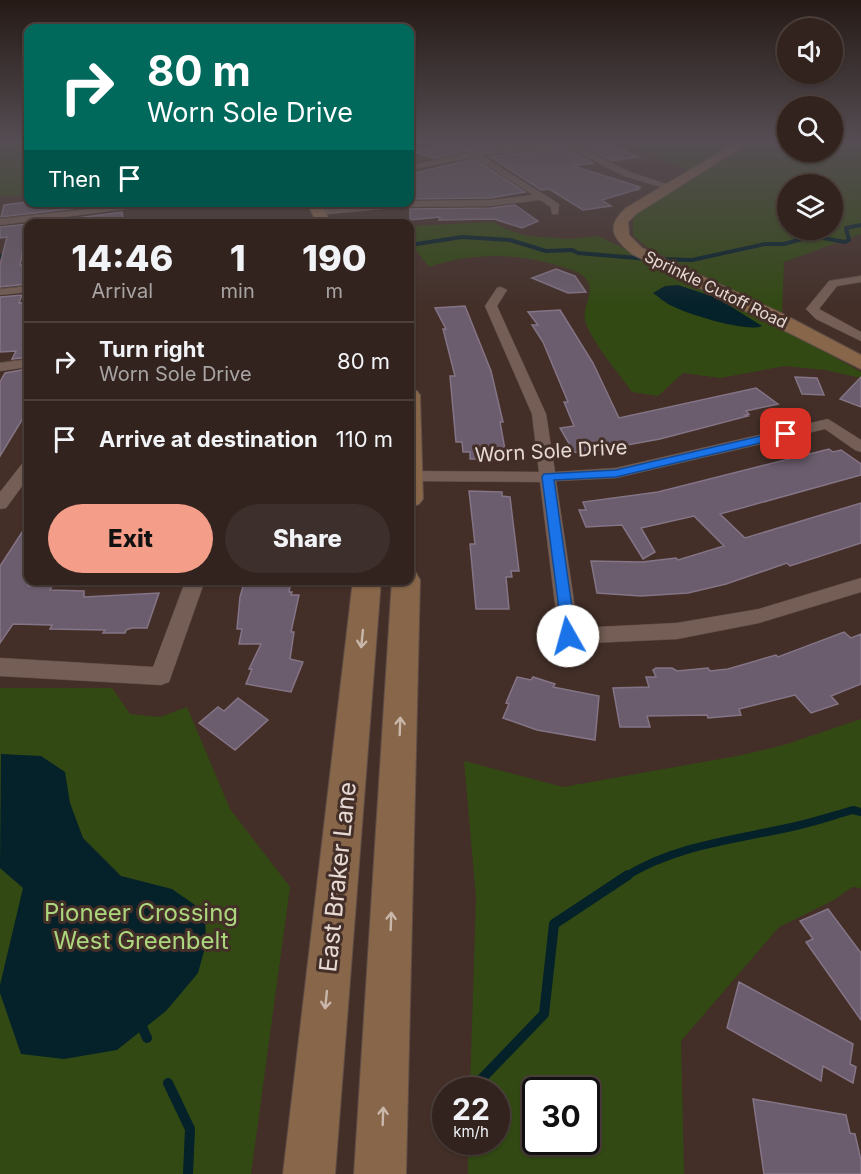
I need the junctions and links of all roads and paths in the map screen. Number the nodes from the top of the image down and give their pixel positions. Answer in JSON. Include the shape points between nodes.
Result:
{"nodes":[{"id":1,"x":534,"y":198,"type":"edge"},
{"id":2,"x":542,"y":198,"type":"edge"},
{"id":3,"x":654,"y":198,"type":"edge"},
{"id":4,"x":414,"y":203,"type":"edge"},
{"id":5,"x":134,"y":207,"type":"edge"},
{"id":6,"x":555,"y":212,"type":"dead end"},
{"id":7,"x":24,"y":219,"type":"edge"},
{"id":8,"x":27,"y":219,"type":"edge"},
{"id":9,"x":0,"y":222,"type":"edge"},
{"id":10,"x":861,"y":279,"type":"edge"},
{"id":11,"x":24,"y":289,"type":"edge"},
{"id":12,"x":501,"y":290,"type":"dead end"},
{"id":13,"x":0,"y":292,"type":"edge"},
{"id":14,"x":861,"y":338,"type":"edge"},
{"id":15,"x":828,"y":345,"type":"junction"},
{"id":16,"x":861,"y":363,"type":"edge"},
{"id":17,"x":24,"y":364,"type":"edge"},
{"id":18,"x":0,"y":367,"type":"edge"},
{"id":19,"x":861,"y":447,"type":"edge"},
{"id":20,"x":24,"y":472,"type":"edge"},
{"id":21,"x":414,"y":476,"type":"edge"},
{"id":22,"x":548,"y":477,"type":"junction"},
{"id":23,"x":0,"y":504,"type":"edge"},
{"id":24,"x":194,"y":585,"type":"edge"},
{"id":25,"x":368,"y":585,"type":"edge"},
{"id":26,"x":406,"y":585,"type":"edge"},
{"id":27,"x":861,"y":585,"type":"edge"},
{"id":28,"x":0,"y":668,"type":"edge"},
{"id":29,"x":309,"y":1174,"type":"edge"},
{"id":30,"x":380,"y":1174,"type":"edge"}],
"edges":[{"from":1,"to":4,"type":"street","via":[[491,203]]},
{"from":2,"to":6,"type":"street","via":[[556,206]]},
{"from":3,"to":15,"type":"street","name":"Sprinkle Cutoff Road","via":[[621,219],[619,225],[622,235],[637,250]]},
{"from":5,"to":8,"type":"street"},
{"from":7,"to":9,"type":"street"},
{"from":10,"to":14,"type":"street","via":[[833,283],[812,309]]},
{"from":11,"to":13,"type":"street"},
{"from":12,"to":22,"type":"street","via":[[491,306],[538,414]]},
{"from":14,"to":15,"type":"street"},
{"from":15,"to":16,"type":"street","name":"Sprinkle Cutoff Road"},
{"from":17,"to":18,"type":"street"},
{"from":19,"to":22,"type":"street","name":"Worn Sole Drive","via":[[828,423],[616,473]]},
{"from":20,"to":23,"type":"street"},
{"from":21,"to":22,"type":"street","name":"Worn Sole Drive"},
{"from":22,"to":27,"type":"street","via":[[568,636],[677,631],[759,616]]},
{"from":24,"to":28,"type":"street","via":[[161,676]]},
{"from":25,"to":29,"type":"street","name":"East Braker Lane","one_way":true},
{"from":30,"to":26,"type":"street","one_way":true}]}
